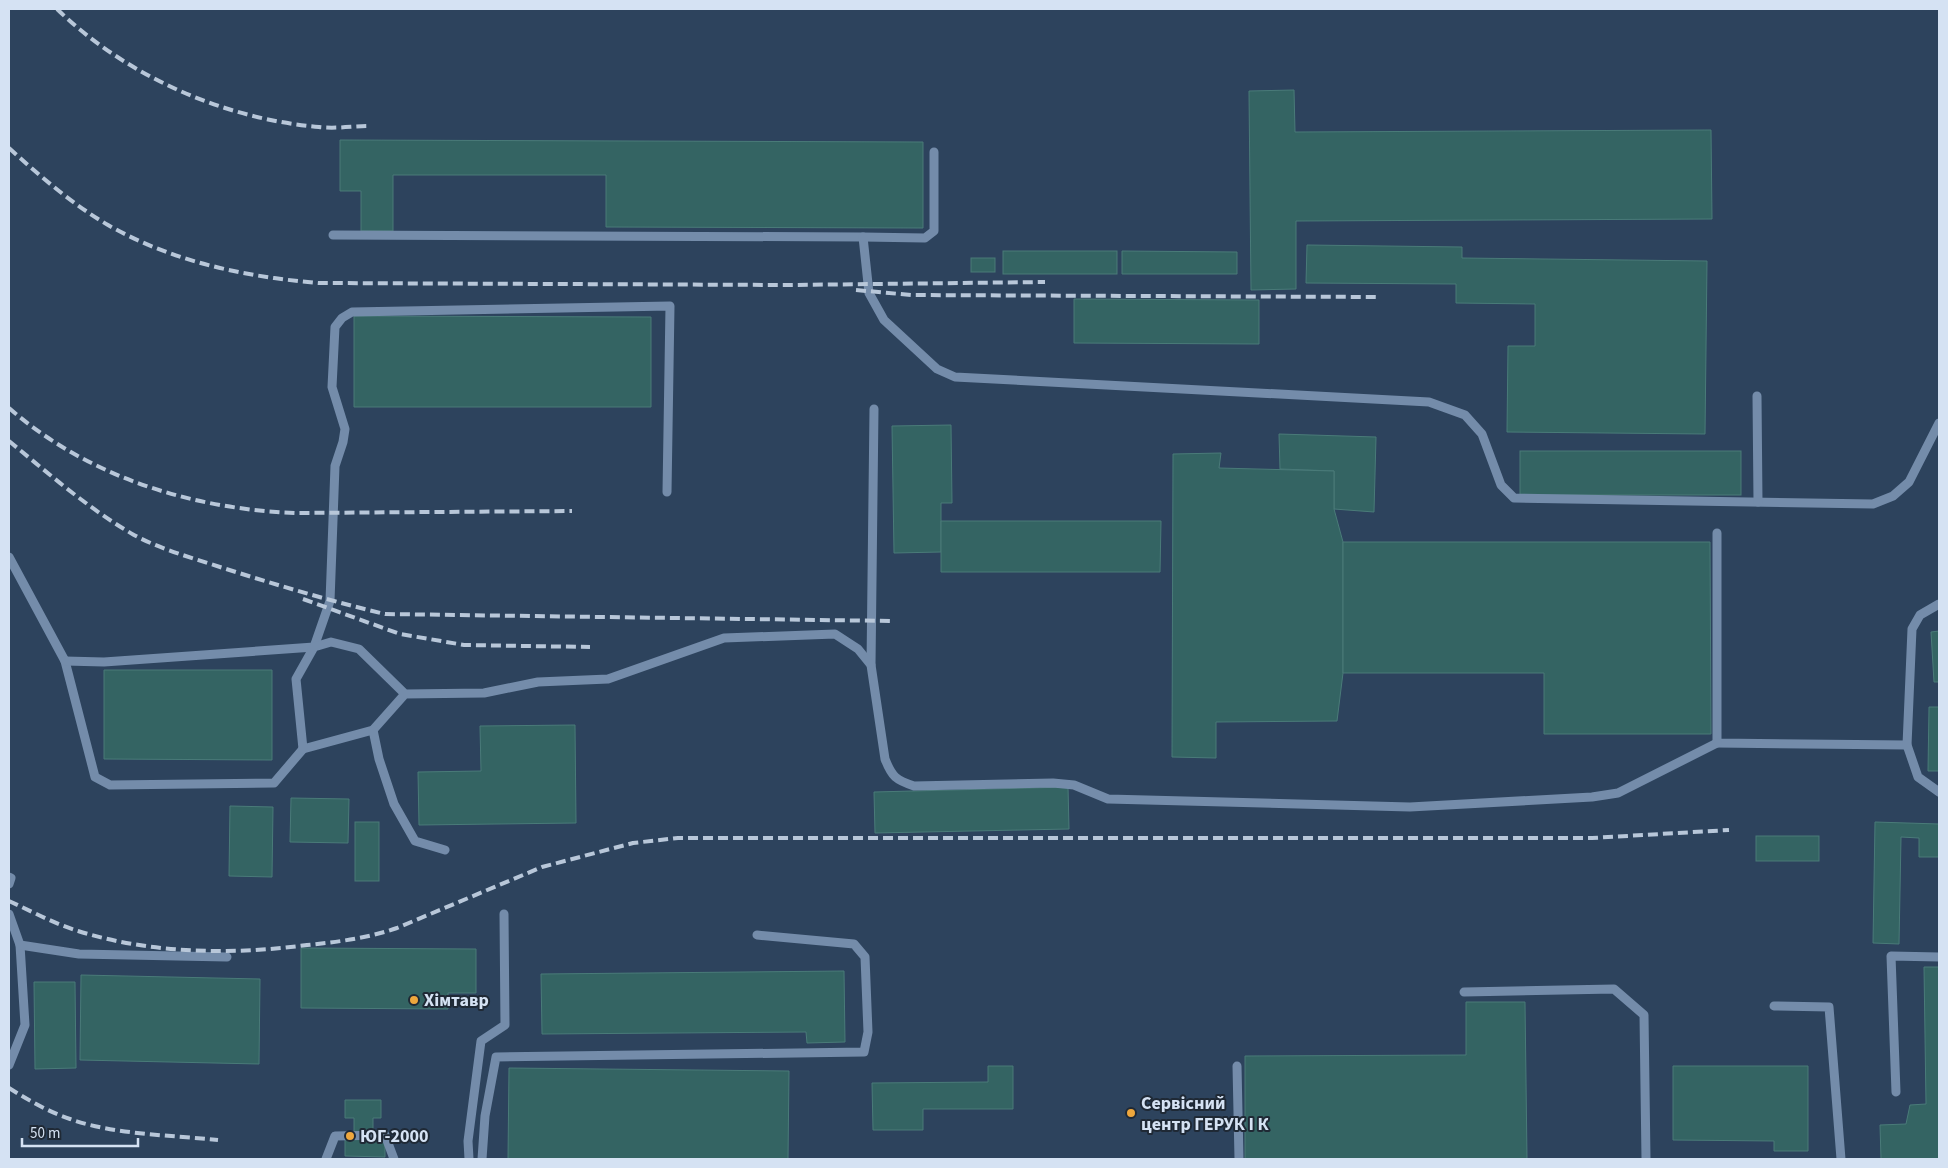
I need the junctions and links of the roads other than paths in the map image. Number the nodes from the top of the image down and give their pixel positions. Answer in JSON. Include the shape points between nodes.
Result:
{"nodes":[{"id":1,"x":934,"y":152,"type":"dead end"},
{"id":2,"x":333,"y":235,"type":"dead end"},
{"id":3,"x":863,"y":237,"type":"junction"},
{"id":4,"x":1757,"y":396,"type":"dead end"},
{"id":5,"x":874,"y":408,"type":"dead end"},
{"id":6,"x":1939,"y":423,"type":"edge"},
{"id":7,"x":667,"y":492,"type":"dead end"},
{"id":8,"x":1758,"y":502,"type":"junction"},
{"id":9,"x":1717,"y":532,"type":"dead end"},
{"id":10,"x":9,"y":557,"type":"edge"},
{"id":11,"x":1939,"y":604,"type":"edge"},
{"id":12,"x":314,"y":647,"type":"junction"},
{"id":13,"x":65,"y":661,"type":"junction"},
{"id":14,"x":871,"y":665,"type":"junction"},
{"id":15,"x":405,"y":694,"type":"junction"},
{"id":16,"x":373,"y":730,"type":"junction"},
{"id":17,"x":1717,"y":743,"type":"junction"},
{"id":18,"x":1908,"y":745,"type":"junction"},
{"id":19,"x":303,"y":749,"type":"junction"},
{"id":20,"x":1939,"y":792,"type":"edge"},
{"id":21,"x":445,"y":850,"type":"dead end"},
{"id":22,"x":9,"y":876,"type":"edge"},
{"id":23,"x":9,"y":884,"type":"edge"},
{"id":24,"x":9,"y":914,"type":"edge"},
{"id":25,"x":504,"y":914,"type":"dead end"},
{"id":26,"x":757,"y":935,"type":"dead end"},
{"id":27,"x":20,"y":945,"type":"junction"},
{"id":28,"x":227,"y":957,"type":"dead end"},
{"id":29,"x":1939,"y":957,"type":"edge"},
{"id":30,"x":1464,"y":992,"type":"dead end"},
{"id":31,"x":1774,"y":1006,"type":"dead end"},
{"id":32,"x":9,"y":1065,"type":"edge"},
{"id":33,"x":1237,"y":1066,"type":"dead end"},
{"id":34,"x":1896,"y":1092,"type":"dead end"},
{"id":35,"x":326,"y":1159,"type":"edge"},
{"id":36,"x":394,"y":1159,"type":"edge"},
{"id":37,"x":469,"y":1159,"type":"edge"},
{"id":38,"x":482,"y":1159,"type":"edge"},
{"id":39,"x":1239,"y":1159,"type":"edge"},
{"id":40,"x":1646,"y":1159,"type":"edge"},
{"id":41,"x":1841,"y":1159,"type":"edge"}],
"edges":[{"from":1,"to":3,"type":"lane","via":[[934,230],[925,238]]},
{"from":2,"to":3,"type":"lane"},
{"from":3,"to":8,"type":"lane","via":[[868,293],[884,320],[936,369],[955,377],[1429,402],[1465,414],[1482,434],[1501,484],[1514,498]]},
{"from":4,"to":8,"type":"lane"},
{"from":5,"to":14,"type":"lane"},
{"from":6,"to":8,"type":"lane","via":[[1909,482],[1893,496],[1873,504]]},
{"from":7,"to":12,"type":"lane","via":[[670,306],[352,312],[335,327],[332,387],[345,428],[335,466],[330,601]]},
{"from":9,"to":17,"type":"lane"},
{"from":10,"to":13,"type":"lane"},
{"from":11,"to":18,"type":"lane","via":[[1920,615],[1912,629]]},
{"from":12,"to":13,"type":"lane","via":[[104,662]]},
{"from":12,"to":15,"type":"lane","via":[[332,642],[359,649]]},
{"from":12,"to":19,"type":"lane","via":[[296,679]]},
{"from":13,"to":19,"type":"lane","via":[[95,777],[110,785],[274,783]]},
{"from":14,"to":15,"type":"lane","via":[[858,649],[835,634],[724,638],[608,679],[538,682],[484,693]]},
{"from":14,"to":17,"type":"lane","via":[[885,759],[898,781],[914,786],[1053,783],[1074,786],[1108,799],[1419,807],[1618,793]]},
{"from":15,"to":16,"type":"lane"},
{"from":16,"to":19,"type":"lane"},
{"from":16,"to":21,"type":"lane","via":[[394,804],[415,841]]},
{"from":17,"to":18,"type":"lane"},
{"from":18,"to":20,"type":"lane","via":[[1918,778]]},
{"from":22,"to":23,"type":"lane"},
{"from":24,"to":27,"type":"lane"},
{"from":25,"to":37,"type":"lane","via":[[505,1025],[481,1041],[468,1141]]},
{"from":26,"to":38,"type":"lane","via":[[854,944],[865,957],[868,1032],[864,1052],[496,1057],[485,1116]]},
{"from":27,"to":28,"type":"lane","via":[[79,954]]},
{"from":27,"to":32,"type":"lane","via":[[25,1025]]},
{"from":29,"to":34,"type":"lane","via":[[1891,956]]},
{"from":30,"to":40,"type":"lane","via":[[1614,989],[1644,1014]]},
{"from":31,"to":41,"type":"lane","via":[[1829,1007]]},
{"from":33,"to":39,"type":"lane"},
{"from":35,"to":36,"type":"lane","via":[[335,1136],[385,1135]]}]}
